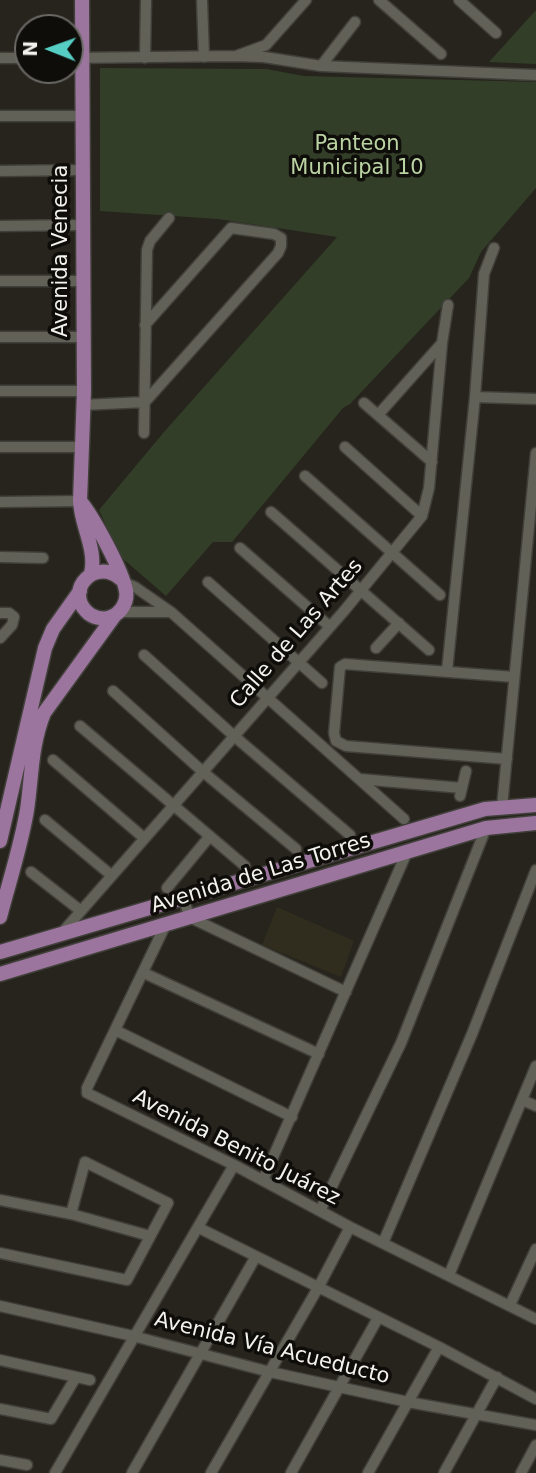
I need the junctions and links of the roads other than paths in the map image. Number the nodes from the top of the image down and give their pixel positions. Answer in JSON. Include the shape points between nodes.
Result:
{"nodes":[{"id":1,"x":146,"y":0,"type":"edge"},
{"id":2,"x":202,"y":0,"type":"edge"},
{"id":3,"x":306,"y":0,"type":"edge"},
{"id":4,"x":379,"y":0,"type":"edge"},
{"id":5,"x":459,"y":0,"type":"edge"},
{"id":6,"x":355,"y":22,"type":"dead end"},
{"id":7,"x":496,"y":33,"type":"dead end"},
{"id":8,"x":441,"y":54,"type":"dead end"},
{"id":9,"x":204,"y":57,"type":"junction"},
{"id":10,"x":236,"y":57,"type":"junction"},
{"id":11,"x":84,"y":58,"type":"edge"},
{"id":12,"x":145,"y":58,"type":"junction"},
{"id":13,"x":321,"y":66,"type":"junction"},
{"id":14,"x":536,"y":75,"type":"edge"},
{"id":15,"x":78,"y":84,"type":"edge"},
{"id":16,"x":0,"y":116,"type":"edge"},
{"id":17,"x":81,"y":116,"type":"junction"},
{"id":18,"x":83,"y":170,"type":"junction"},
{"id":19,"x":0,"y":171,"type":"edge"},
{"id":20,"x":169,"y":218,"type":"dead end"},
{"id":21,"x":83,"y":225,"type":"junction"},
{"id":22,"x":0,"y":226,"type":"edge"},
{"id":23,"x":494,"y":248,"type":"dead end"},
{"id":24,"x":0,"y":281,"type":"edge"},
{"id":25,"x":83,"y":281,"type":"junction"},
{"id":26,"x":448,"y":305,"type":"dead end"},
{"id":27,"x":145,"y":326,"type":"junction"},
{"id":28,"x":0,"y":337,"type":"edge"},
{"id":29,"x":84,"y":337,"type":"junction"},
{"id":30,"x":442,"y":343,"type":"junction"},
{"id":31,"x":0,"y":391,"type":"edge"},
{"id":32,"x":475,"y":397,"type":"junction"},
{"id":33,"x":84,"y":398,"type":"junction"},
{"id":34,"x":536,"y":400,"type":"edge"},
{"id":35,"x":145,"y":402,"type":"junction"},
{"id":36,"x":364,"y":403,"type":"dead end"},
{"id":37,"x":378,"y":415,"type":"junction"},
{"id":38,"x":144,"y":433,"type":"dead end"},
{"id":39,"x":0,"y":447,"type":"edge"},
{"id":40,"x":82,"y":447,"type":"junction"},
{"id":41,"x":345,"y":447,"type":"dead end"},
{"id":42,"x":536,"y":453,"type":"edge"},
{"id":43,"x":432,"y":462,"type":"junction"},
{"id":44,"x":305,"y":476,"type":"dead end"},
{"id":45,"x":80,"y":501,"type":"junction"},
{"id":46,"x":0,"y":502,"type":"edge"},
{"id":47,"x":271,"y":512,"type":"dead end"},
{"id":48,"x":422,"y":516,"type":"junction"},
{"id":49,"x":240,"y":548,"type":"dead end"},
{"id":50,"x":393,"y":553,"type":"junction"},
{"id":51,"x":0,"y":557,"type":"edge"},
{"id":52,"x":43,"y":558,"type":"dead end"},
{"id":53,"x":91,"y":574,"type":"junction"},
{"id":54,"x":122,"y":580,"type":"junction"},
{"id":55,"x":208,"y":582,"type":"dead end"},
{"id":56,"x":361,"y":590,"type":"junction"},
{"id":57,"x":80,"y":591,"type":"junction"},
{"id":58,"x":440,"y":595,"type":"dead end"},
{"id":59,"x":0,"y":612,"type":"edge"},
{"id":60,"x":171,"y":612,"type":"junction"},
{"id":61,"x":117,"y":613,"type":"junction"},
{"id":62,"x":399,"y":623,"type":"junction"},
{"id":63,"x":329,"y":626,"type":"junction"},
{"id":64,"x":0,"y":638,"type":"edge"},
{"id":65,"x":376,"y":648,"type":"dead end"},
{"id":66,"x":429,"y":650,"type":"dead end"},
{"id":67,"x":144,"y":655,"type":"dead end"},
{"id":68,"x":299,"y":661,"type":"junction"},
{"id":69,"x":447,"y":671,"type":"junction"},
{"id":70,"x":514,"y":677,"type":"junction"},
{"id":71,"x":322,"y":683,"type":"dead end"},
{"id":72,"x":113,"y":691,"type":"dead end"},
{"id":73,"x":266,"y":698,"type":"junction"},
{"id":74,"x":80,"y":726,"type":"dead end"},
{"id":75,"x":233,"y":736,"type":"junction"},
{"id":76,"x":507,"y":759,"type":"junction"},
{"id":77,"x":53,"y":760,"type":"dead end"},
{"id":78,"x":202,"y":771,"type":"junction"},
{"id":79,"x":466,"y":771,"type":"dead end"},
{"id":80,"x":359,"y":779,"type":"junction"},
{"id":81,"x":173,"y":804,"type":"junction"},
{"id":82,"x":536,"y":805,"type":"edge"},
{"id":83,"x":502,"y":807,"type":"junction"},
{"id":84,"x":404,"y":819,"type":"dead end"},
{"id":85,"x":45,"y":820,"type":"dead end"},
{"id":86,"x":536,"y":822,"type":"edge"},
{"id":87,"x":486,"y":828,"type":"junction"},
{"id":88,"x":350,"y":835,"type":"dead end"},
{"id":89,"x":211,"y":836,"type":"junction"},
{"id":90,"x":144,"y":838,"type":"junction"},
{"id":91,"x":0,"y":841,"type":"edge"},
{"id":92,"x":296,"y":849,"type":"dead end"},
{"id":93,"x":407,"y":852,"type":"junction"},
{"id":94,"x":245,"y":866,"type":"dead end"},
{"id":95,"x":536,"y":870,"type":"edge"},
{"id":96,"x":31,"y":872,"type":"dead end"},
{"id":97,"x":111,"y":875,"type":"junction"},
{"id":98,"x":167,"y":888,"type":"dead end"},
{"id":99,"x":184,"y":898,"type":"junction"},
{"id":100,"x":80,"y":911,"type":"junction"},
{"id":101,"x":0,"y":917,"type":"edge"},
{"id":102,"x":189,"y":917,"type":"junction"},
{"id":103,"x":166,"y":924,"type":"junction"},
{"id":104,"x":60,"y":935,"type":"junction"},
{"id":105,"x":0,"y":952,"type":"edge"},
{"id":106,"x":144,"y":973,"type":"junction"},
{"id":107,"x":0,"y":974,"type":"edge"},
{"id":108,"x":346,"y":992,"type":"junction"},
{"id":109,"x":115,"y":1030,"type":"junction"},
{"id":110,"x":319,"y":1054,"type":"junction"},
{"id":111,"x":536,"y":1066,"type":"edge"},
{"id":112,"x":522,"y":1100,"type":"junction"},
{"id":113,"x":536,"y":1107,"type":"edge"},
{"id":114,"x":292,"y":1116,"type":"junction"},
{"id":115,"x":234,"y":1165,"type":"junction"},
{"id":116,"x":263,"y":1180,"type":"junction"},
{"id":117,"x":0,"y":1200,"type":"edge"},
{"id":118,"x":320,"y":1211,"type":"junction"},
{"id":119,"x":71,"y":1214,"type":"junction"},
{"id":120,"x":350,"y":1227,"type":"junction"},
{"id":121,"x":199,"y":1228,"type":"junction"},
{"id":122,"x":150,"y":1236,"type":"junction"},
{"id":123,"x":383,"y":1244,"type":"junction"},
{"id":124,"x":536,"y":1249,"type":"edge"},
{"id":125,"x":0,"y":1252,"type":"edge"},
{"id":126,"x":255,"y":1258,"type":"junction"},
{"id":127,"x":449,"y":1275,"type":"junction"},
{"id":128,"x":318,"y":1288,"type":"junction"},
{"id":129,"x":0,"y":1306,"type":"edge"},
{"id":130,"x":510,"y":1306,"type":"junction"},
{"id":131,"x":378,"y":1318,"type":"junction"},
{"id":132,"x":536,"y":1319,"type":"edge"},
{"id":133,"x":133,"y":1336,"type":"junction"},
{"id":134,"x":439,"y":1347,"type":"junction"},
{"id":135,"x":201,"y":1354,"type":"junction"},
{"id":136,"x":0,"y":1360,"type":"edge"},
{"id":137,"x":270,"y":1372,"type":"junction"},
{"id":138,"x":76,"y":1377,"type":"junction"},
{"id":139,"x":497,"y":1377,"type":"junction"},
{"id":140,"x":90,"y":1380,"type":"dead end"},
{"id":141,"x":340,"y":1386,"type":"junction"},
{"id":142,"x":536,"y":1399,"type":"edge"},
{"id":143,"x":408,"y":1402,"type":"junction"},
{"id":144,"x":0,"y":1409,"type":"edge"},
{"id":145,"x":478,"y":1414,"type":"junction"},
{"id":146,"x":536,"y":1425,"type":"edge"},
{"id":147,"x":536,"y":1445,"type":"edge"},
{"id":148,"x":0,"y":1460,"type":"edge"},
{"id":149,"x":27,"y":1465,"type":"edge"},
{"id":150,"x":55,"y":1473,"type":"edge"},
{"id":151,"x":132,"y":1473,"type":"edge"},
{"id":152,"x":211,"y":1473,"type":"edge"},
{"id":153,"x":291,"y":1473,"type":"edge"},
{"id":154,"x":368,"y":1473,"type":"edge"},
{"id":155,"x":444,"y":1473,"type":"edge"},
{"id":156,"x":521,"y":1473,"type":"edge"}],
"edges":[{"from":1,"to":12,"type":"street"},
{"from":2,"to":9,"type":"street"},
{"from":3,"to":10,"type":"street","via":[[266,45]]},
{"from":4,"to":8,"type":"street"},
{"from":5,"to":7,"type":"street"},
{"from":6,"to":13,"type":"street"},
{"from":9,"to":10,"type":"street"},
{"from":9,"to":12,"type":"street"},
{"from":10,"to":13,"type":"street"},
{"from":11,"to":12,"type":"street"},
{"from":13,"to":14,"type":"street"},
{"from":15,"to":17,"type":"main road","name":"Avenida Venecia"},
{"from":16,"to":17,"type":"street"},
{"from":17,"to":18,"type":"main road","name":"Avenida Venecia"},
{"from":18,"to":19,"type":"street"},
{"from":18,"to":21,"type":"main road","name":"Avenida Venecia"},
{"from":20,"to":27,"type":"street","via":[[147,250]]},
{"from":21,"to":22,"type":"street"},
{"from":21,"to":25,"type":"main road","name":"Avenida Venecia"},
{"from":23,"to":32,"type":"street","via":[[484,274]]},
{"from":24,"to":25,"type":"street"},
{"from":25,"to":29,"type":"main road","name":"Avenida Venecia"},
{"from":26,"to":30,"type":"street","name":"Calle de Las Artes"},
{"from":27,"to":35,"type":"street"},
{"from":27,"to":35,"type":"street","via":[[231,228],[281,238],[278,253]]},
{"from":28,"to":29,"type":"street"},
{"from":29,"to":33,"type":"main road","name":"Avenida Venecia"},
{"from":30,"to":37,"type":"street"},
{"from":30,"to":43,"type":"street","name":"Calle de Las Artes"},
{"from":31,"to":33,"type":"street"},
{"from":32,"to":34,"type":"street"},
{"from":32,"to":69,"type":"street"},
{"from":33,"to":35,"type":"street"},
{"from":33,"to":40,"type":"main road","name":"Avenida Venecia"},
{"from":35,"to":38,"type":"street"},
{"from":36,"to":37,"type":"street"},
{"from":37,"to":43,"type":"street"},
{"from":39,"to":40,"type":"street"},
{"from":40,"to":45,"type":"main road","name":"Avenida Venecia"},
{"from":41,"to":48,"type":"street"},
{"from":42,"to":70,"type":"street"},
{"from":43,"to":48,"type":"street","name":"Calle de Las Artes"},
{"from":44,"to":50,"type":"street"},
{"from":45,"to":46,"type":"street"},
{"from":45,"to":53,"type":"main road","name":"Avenida Venecia","via":[[94,559]]},
{"from":45,"to":54,"type":"main road","via":[[91,514]]},
{"from":47,"to":56,"type":"street"},
{"from":48,"to":50,"type":"street","name":"Calle de Las Artes"},
{"from":49,"to":63,"type":"street"},
{"from":50,"to":56,"type":"street","name":"Calle de Las Artes"},
{"from":50,"to":58,"type":"street"},
{"from":51,"to":52,"type":"street"},
{"from":53,"to":54,"type":"main road","via":[[106,571]]},
{"from":53,"to":57,"type":"main road"},
{"from":54,"to":60,"type":"street"},
{"from":54,"to":61,"type":"main road","via":[[126,599]]},
{"from":55,"to":68,"type":"street"},
{"from":56,"to":62,"type":"street"},
{"from":56,"to":63,"type":"street","name":"Calle de Las Artes"},
{"from":57,"to":61,"type":"main road","via":[[83,607],[90,614],[100,618]]},
{"from":57,"to":91,"type":"main road","via":[[45,648]]},
{"from":59,"to":64,"type":"street","via":[[14,617]]},
{"from":60,"to":61,"type":"street"},
{"from":60,"to":73,"type":"street"},
{"from":61,"to":101,"type":"main road","via":[[44,713],[33,746],[24,824]]},
{"from":62,"to":65,"type":"street"},
{"from":62,"to":66,"type":"street"},
{"from":63,"to":68,"type":"street","name":"Calle de Las Artes"},
{"from":67,"to":75,"type":"street"},
{"from":68,"to":71,"type":"street"},
{"from":68,"to":73,"type":"street","name":"Calle de Las Artes"},
{"from":69,"to":70,"type":"street"},
{"from":69,"to":76,"type":"street","via":[[341,666],[336,741],[346,746]]},
{"from":70,"to":76,"type":"street"},
{"from":72,"to":78,"type":"street"},
{"from":73,"to":75,"type":"street","name":"Calle de Las Artes"},
{"from":73,"to":80,"type":"street"},
{"from":74,"to":81,"type":"street"},
{"from":75,"to":78,"type":"street","name":"Calle de Las Artes"},
{"from":75,"to":88,"type":"street"},
{"from":76,"to":83,"type":"street"},
{"from":77,"to":90,"type":"street"},
{"from":78,"to":81,"type":"street","name":"Calle de Las Artes"},
{"from":78,"to":92,"type":"street"},
{"from":79,"to":80,"type":"street","via":[[461,792]]},
{"from":80,"to":84,"type":"street"},
{"from":81,"to":89,"type":"street"},
{"from":81,"to":90,"type":"street","name":"Calle de Las Artes"},
{"from":82,"to":83,"type":"main road","name":"Avenida de Las Torres"},
{"from":83,"to":99,"type":"main road","name":"Avenida de Las Torres"},
{"from":85,"to":97,"type":"street"},
{"from":86,"to":87,"type":"main road","name":"Avenida de Las Torres"},
{"from":87,"to":93,"type":"main road","name":"Avenida de Las Torres"},
{"from":87,"to":118,"type":"street","via":[[401,1043]]},
{"from":89,"to":94,"type":"street"},
{"from":89,"to":98,"type":"street"},
{"from":90,"to":97,"type":"street","name":"Calle de Las Artes"},
{"from":93,"to":102,"type":"main road","name":"Avenida de Las Torres"},
{"from":93,"to":108,"type":"street"},
{"from":95,"to":123,"type":"street"},
{"from":96,"to":100,"type":"street"},
{"from":97,"to":100,"type":"street","name":"Calle de Las Artes"},
{"from":99,"to":102,"type":"street"},
{"from":99,"to":104,"type":"main road","name":"Avenida de Las Torres"},
{"from":100,"to":104,"type":"street","name":"Calle de Las Artes"},
{"from":102,"to":103,"type":"main road","name":"Avenida de Las Torres"},
{"from":102,"to":108,"type":"street"},
{"from":103,"to":106,"type":"street","name":"Avenida Benito Juárez"},
{"from":103,"to":107,"type":"main road","name":"Avenida de Las Torres"},
{"from":104,"to":105,"type":"main road","name":"Avenida de Las Torres"},
{"from":106,"to":109,"type":"street","name":"Avenida Benito Juárez"},
{"from":106,"to":110,"type":"street"},
{"from":108,"to":110,"type":"street"},
{"from":109,"to":114,"type":"street"},
{"from":109,"to":115,"type":"street","name":"Avenida Benito Juárez","via":[[87,1093]]},
{"from":110,"to":114,"type":"street"},
{"from":111,"to":112,"type":"street"},
{"from":112,"to":113,"type":"street"},
{"from":112,"to":127,"type":"street"},
{"from":114,"to":116,"type":"street"},
{"from":115,"to":116,"type":"street","name":"Avenida Benito Juárez"},
{"from":115,"to":121,"type":"street"},
{"from":116,"to":118,"type":"street","name":"Avenida Benito Juárez"},
{"from":117,"to":119,"type":"street"},
{"from":118,"to":120,"type":"street","name":"Avenida Benito Juárez"},
{"from":119,"to":122,"type":"street"},
{"from":119,"to":122,"type":"street","via":[[82,1169],[89,1162],[168,1203]]},
{"from":120,"to":123,"type":"street","name":"Avenida Benito Juárez"},
{"from":120,"to":128,"type":"street"},
{"from":121,"to":126,"type":"street"},
{"from":121,"to":133,"type":"street"},
{"from":122,"to":125,"type":"street","via":[[127,1280]]},
{"from":123,"to":127,"type":"street","name":"Avenida Benito Juárez"},
{"from":124,"to":130,"type":"street"},
{"from":126,"to":128,"type":"street"},
{"from":126,"to":135,"type":"street"},
{"from":127,"to":130,"type":"street","name":"Avenida Benito Juárez"},
{"from":128,"to":131,"type":"street"},
{"from":128,"to":137,"type":"street"},
{"from":129,"to":133,"type":"street","name":"Avenida Vía Acueducto"},
{"from":130,"to":132,"type":"street","name":"Avenida Benito Juárez"},
{"from":131,"to":134,"type":"street"},
{"from":131,"to":141,"type":"street"},
{"from":133,"to":135,"type":"street","name":"Avenida Vía Acueducto"},
{"from":133,"to":150,"type":"street"},
{"from":134,"to":139,"type":"street"},
{"from":134,"to":143,"type":"street"},
{"from":135,"to":137,"type":"street","name":"Avenida Vía Acueducto"},
{"from":135,"to":151,"type":"street"},
{"from":136,"to":138,"type":"street"},
{"from":137,"to":141,"type":"street","name":"Avenida Vía Acueducto"},
{"from":137,"to":152,"type":"street"},
{"from":138,"to":140,"type":"street"},
{"from":138,"to":144,"type":"street","via":[[51,1419]]},
{"from":139,"to":142,"type":"street"},
{"from":139,"to":145,"type":"street"},
{"from":141,"to":143,"type":"street","name":"Avenida Vía Acueducto"},
{"from":141,"to":153,"type":"street"},
{"from":143,"to":145,"type":"street","name":"Avenida Vía Acueducto"},
{"from":143,"to":154,"type":"street"},
{"from":145,"to":146,"type":"street","name":"Avenida Vía Acueducto"},
{"from":145,"to":155,"type":"street"},
{"from":147,"to":156,"type":"street"},
{"from":148,"to":149,"type":"street"}]}
